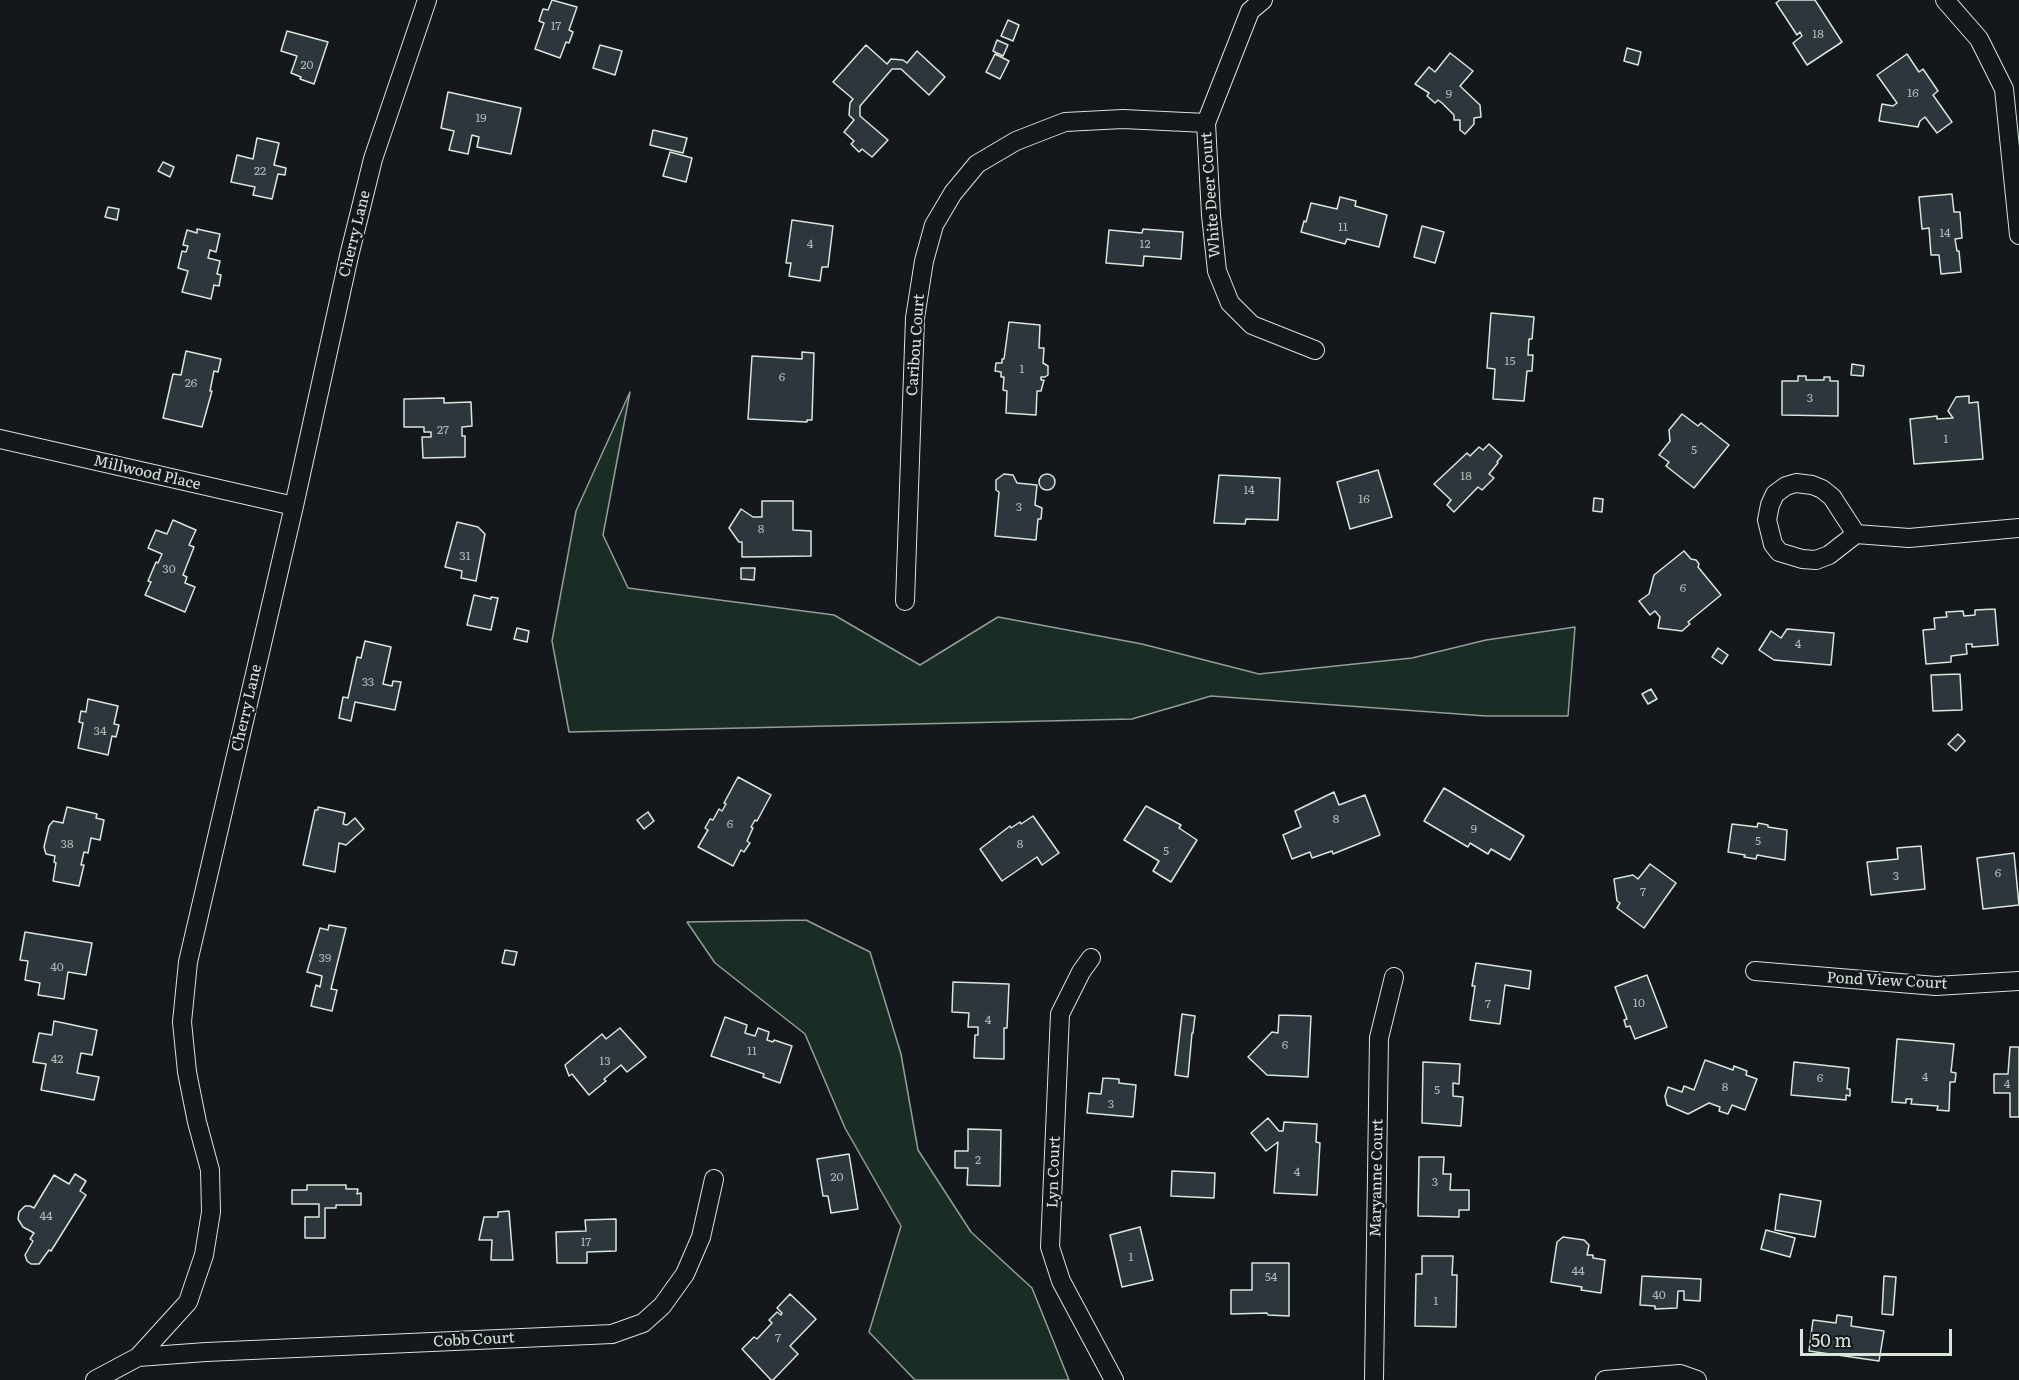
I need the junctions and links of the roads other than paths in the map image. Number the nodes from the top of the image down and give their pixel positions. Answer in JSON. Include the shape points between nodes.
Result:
{"nodes":[{"id":1,"x":427,"y":0,"type":"edge"},
{"id":2,"x":1263,"y":0,"type":"edge"},
{"id":3,"x":1945,"y":0,"type":"edge"},
{"id":4,"x":1206,"y":123,"type":"junction"},
{"id":5,"x":2019,"y":235,"type":"edge"},
{"id":6,"x":1315,"y":350,"type":"dead end"},
{"id":7,"x":0,"y":439,"type":"edge"},
{"id":8,"x":294,"y":506,"type":"junction"},
{"id":9,"x":2019,"y":528,"type":"edge"},
{"id":10,"x":1856,"y":534,"type":"junction"},
{"id":11,"x":905,"y":601,"type":"dead end"},
{"id":12,"x":1091,"y":958,"type":"dead end"},
{"id":13,"x":1755,"y":971,"type":"dead end"},
{"id":14,"x":1394,"y":977,"type":"dead end"},
{"id":15,"x":2019,"y":981,"type":"edge"},
{"id":16,"x":714,"y":1179,"type":"dead end"},
{"id":17,"x":138,"y":1357,"type":"junction"},
{"id":18,"x":95,"y":1380,"type":"edge"},
{"id":19,"x":1114,"y":1380,"type":"edge"},
{"id":20,"x":1374,"y":1380,"type":"edge"},
{"id":21,"x":1605,"y":1380,"type":"edge"},
{"id":22,"x":1697,"y":1380,"type":"edge"}],
"edges":[{"from":1,"to":8,"type":"street","name":"Cherry Lane","via":[[373,159]]},
{"from":2,"to":4,"type":"street","name":"White Deer Court","via":[[1250,11]]},
{"from":3,"to":5,"type":"street","via":[[1979,39],[2004,89]]},
{"from":4,"to":6,"type":"street","name":"White Deer Court","via":[[1217,271],[1230,303],[1252,325]]},
{"from":4,"to":11,"type":"street","name":"Caribou Court","via":[[1123,119],[1065,122],[1016,141],[977,164],[953,193],[934,225],[915,318]]},
{"from":7,"to":8,"type":"street","name":"Millwood Place"},
{"from":8,"to":17,"type":"street","name":"Cherry Lane","via":[[188,962],[182,1022],[185,1052],[210,1170],[211,1212],[204,1255],[188,1302]]},
{"from":9,"to":10,"type":"street","via":[[1909,538]]},
{"from":10,"to":10,"type":"street","via":[[1832,497],[1812,485],[1786,486],[1775,494],[1770,505],[1767,520],[1773,544],[1790,557],[1815,560],[1829,555]]},
{"from":12,"to":19,"type":"street","name":"Lyn Court","via":[[1060,1014],[1050,1247],[1061,1281]]},
{"from":13,"to":15,"type":"street","name":"Pond View Court","via":[[1936,986]]},
{"from":14,"to":20,"type":"street","name":"Maryanne Court","via":[[1379,1038]]},
{"from":16,"to":17,"type":"street","name":"Cobb Court","via":[[702,1237],[685,1274],[662,1306],[643,1323],[612,1334]]},
{"from":17,"to":18,"type":"street","name":"Cherry Lane"},
{"from":21,"to":22,"type":"street","via":[[1680,1374]]}]}
